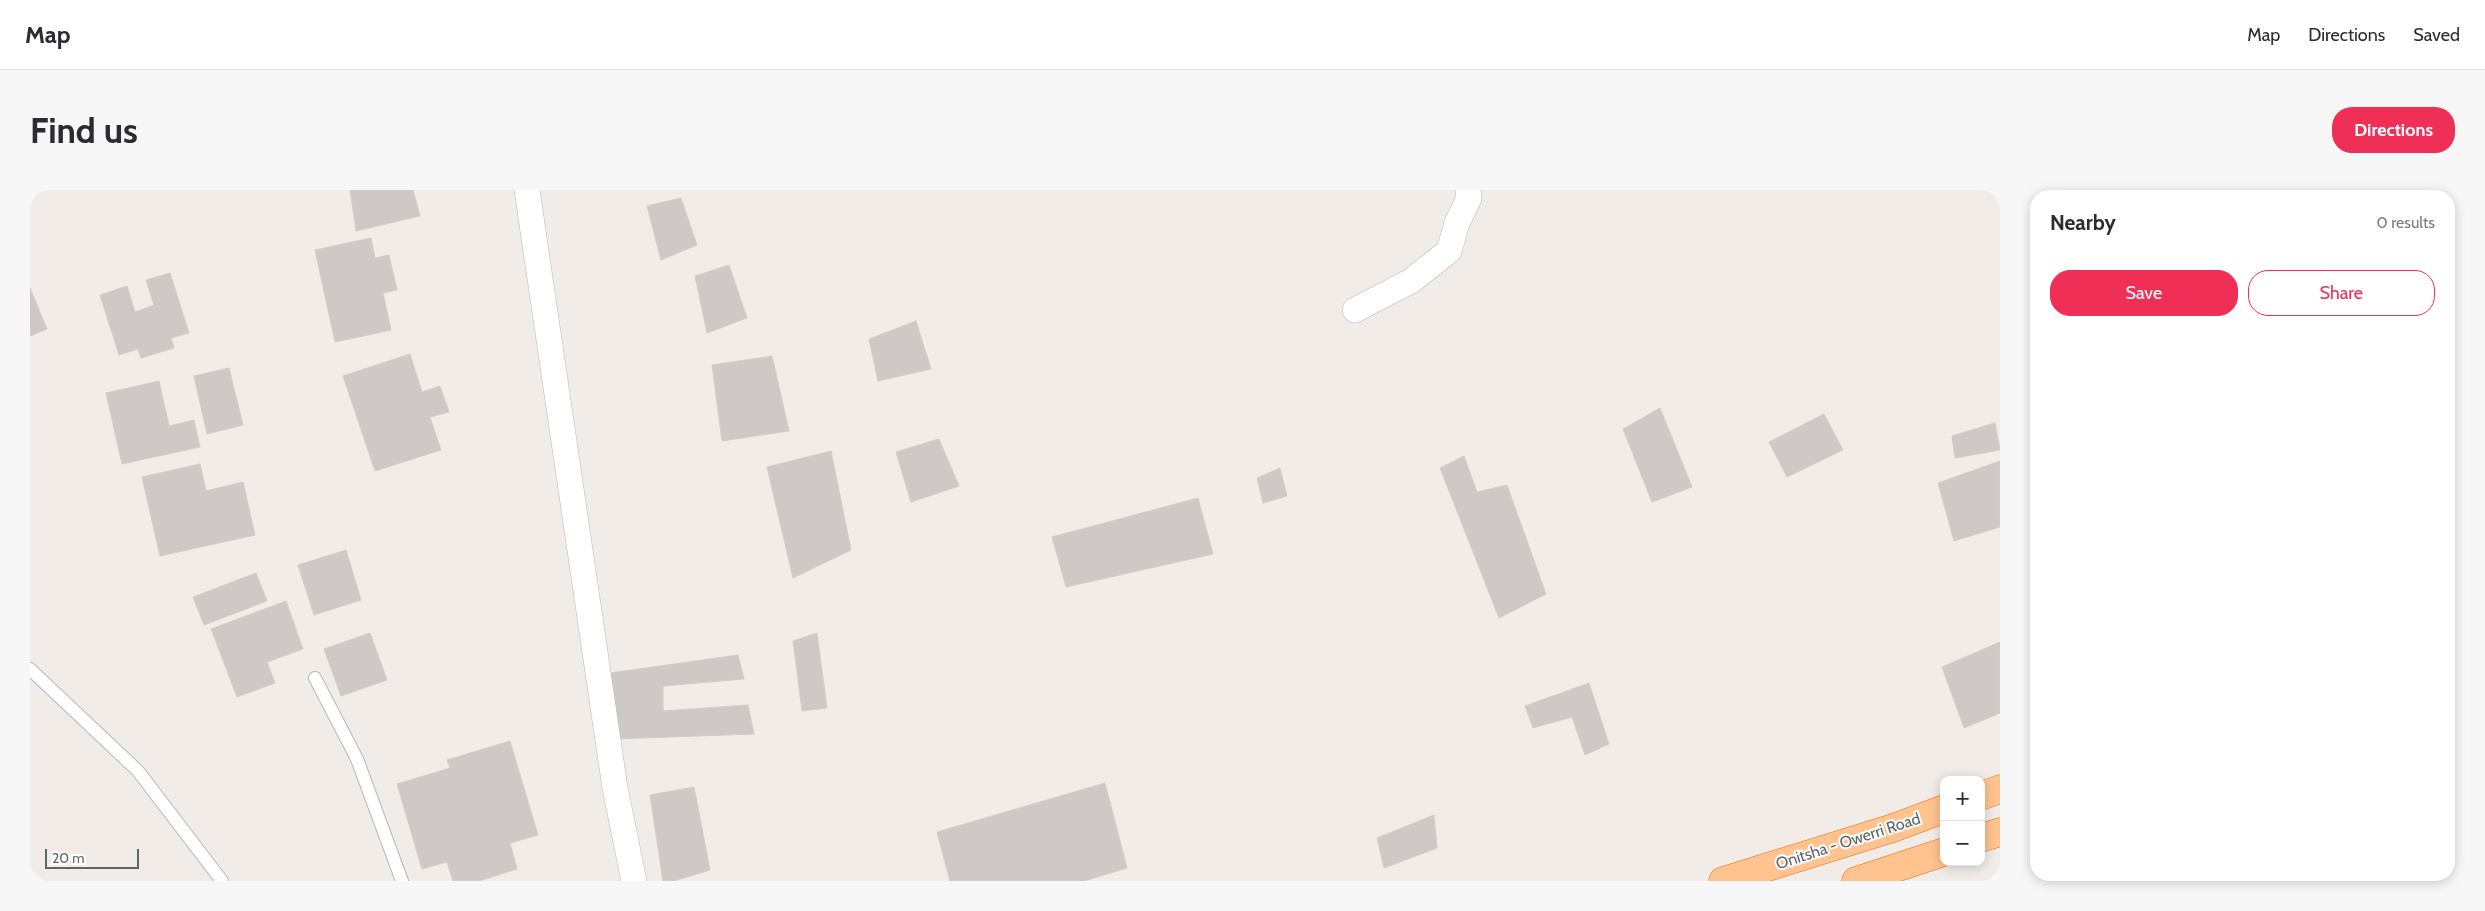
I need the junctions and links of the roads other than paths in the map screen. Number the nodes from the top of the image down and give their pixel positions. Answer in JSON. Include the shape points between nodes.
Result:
{"nodes":[{"id":1,"x":527,"y":190,"type":"edge"},
{"id":2,"x":1468,"y":190,"type":"edge"},
{"id":3,"x":1355,"y":310,"type":"dead end"},
{"id":4,"x":30,"y":669,"type":"edge"},
{"id":5,"x":315,"y":678,"type":"dead end"},
{"id":6,"x":2000,"y":789,"type":"edge"},
{"id":7,"x":1985,"y":795,"type":"edge"},
{"id":8,"x":1940,"y":810,"type":"edge"},
{"id":9,"x":2000,"y":832,"type":"edge"},
{"id":10,"x":1985,"y":837,"type":"edge"},
{"id":11,"x":1940,"y":853,"type":"edge"},
{"id":12,"x":222,"y":881,"type":"edge"},
{"id":13,"x":402,"y":881,"type":"edge"},
{"id":14,"x":634,"y":881,"type":"edge"},
{"id":15,"x":1723,"y":881,"type":"edge"},
{"id":16,"x":1856,"y":881,"type":"edge"}],
"edges":[{"from":1,"to":14,"type":"street","via":[[615,788]]},
{"from":2,"to":3,"type":"street","via":[[1469,198],[1449,252],[1411,281]]},
{"from":4,"to":12,"type":"lane","via":[[138,771]]},
{"from":5,"to":13,"type":"lane","via":[[357,759]]},
{"from":6,"to":7,"type":"highway"},
{"from":8,"to":15,"type":"highway","name":"Onitsha - Owerri Road"},
{"from":9,"to":10,"type":"highway"},
{"from":11,"to":16,"type":"highway"}]}
